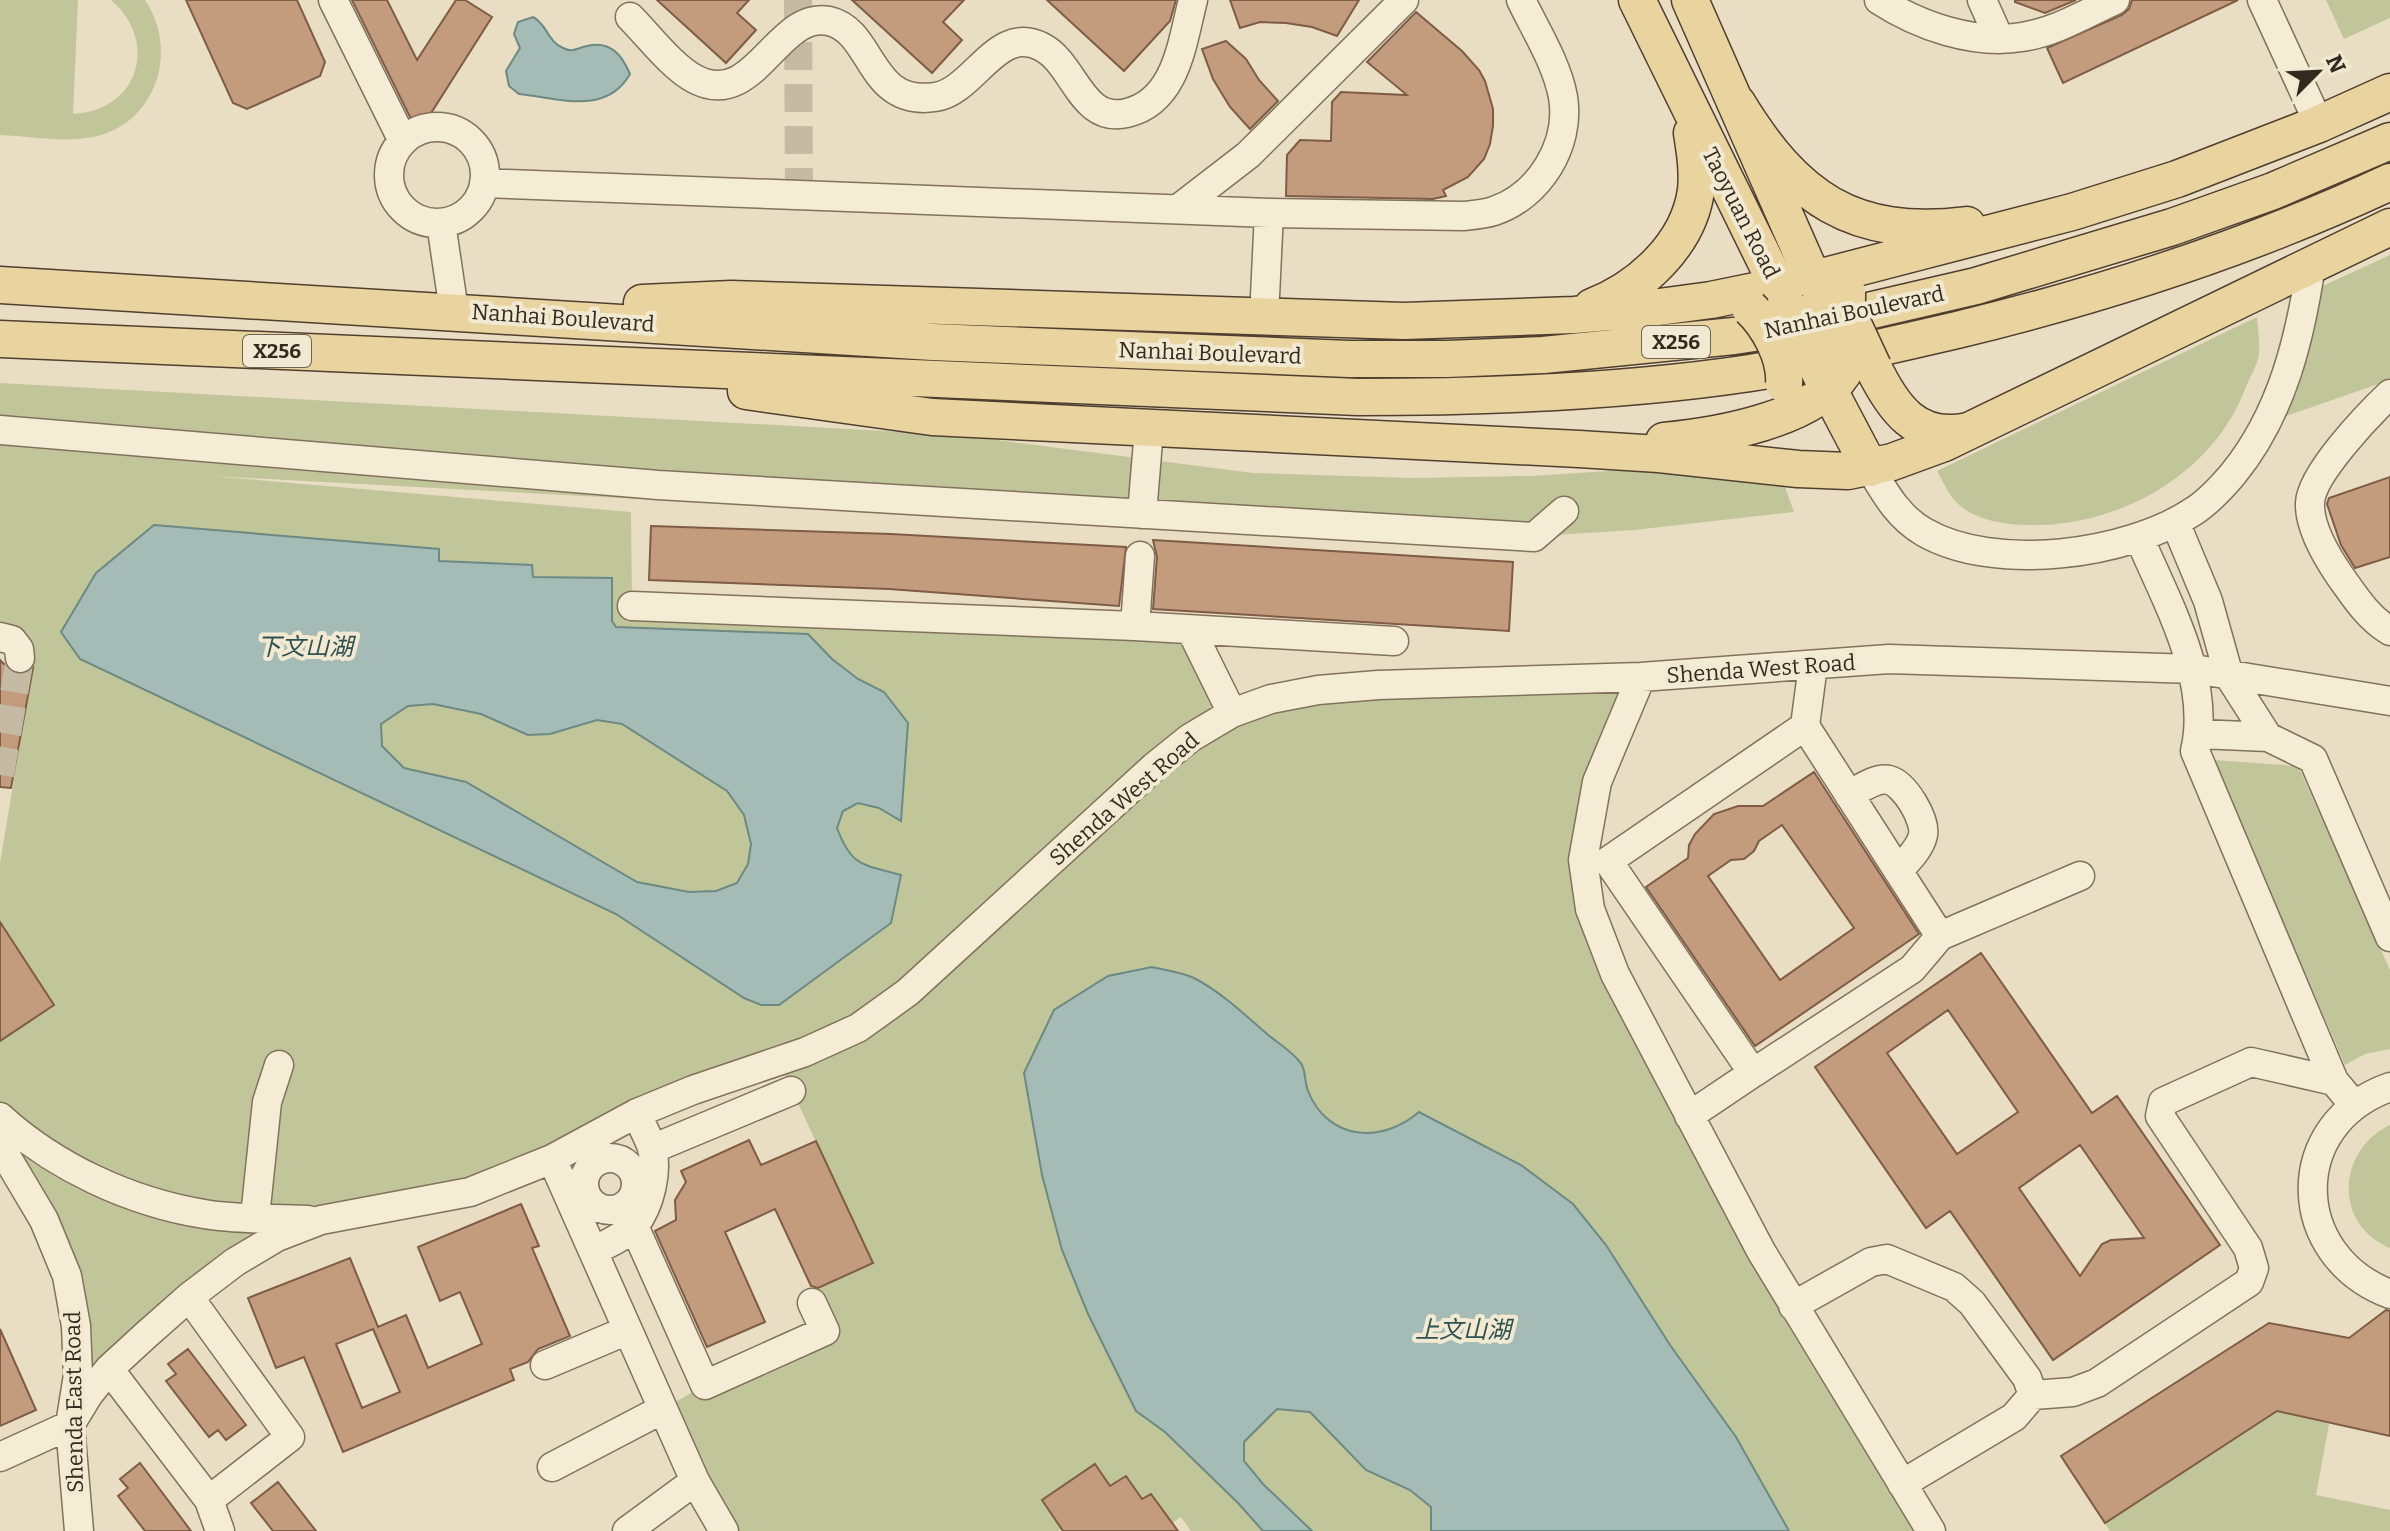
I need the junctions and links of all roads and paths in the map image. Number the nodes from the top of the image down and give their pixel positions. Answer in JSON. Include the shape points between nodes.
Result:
{"nodes":[{"id":1,"x":333,"y":0,"type":"edge"},
{"id":2,"x":1193,"y":0,"type":"edge"},
{"id":3,"x":1404,"y":0,"type":"edge"},
{"id":4,"x":1521,"y":0,"type":"edge"},
{"id":5,"x":1637,"y":0,"type":"edge"},
{"id":6,"x":1690,"y":0,"type":"edge"},
{"id":7,"x":1879,"y":0,"type":"edge"},
{"id":8,"x":1982,"y":0,"type":"edge"},
{"id":9,"x":2115,"y":0,"type":"edge"},
{"id":10,"x":2262,"y":0,"type":"edge"},
{"id":11,"x":630,"y":17,"type":"dead end"},
{"id":12,"x":1999,"y":38,"type":"junction"},
{"id":13,"x":2390,"y":92,"type":"edge"},
{"id":14,"x":1683,"y":97,"type":"junction"},
{"id":15,"x":1737,"y":103,"type":"junction"},
{"id":16,"x":2319,"y":124,"type":"junction"},
{"id":17,"x":403,"y":141,"type":"junction"},
{"id":18,"x":2390,"y":141,"type":"edge"},
{"id":19,"x":2390,"y":182,"type":"edge"},
{"id":20,"x":484,"y":183,"type":"junction"},
{"id":21,"x":1178,"y":209,"type":"junction"},
{"id":22,"x":2072,"y":212,"type":"junction"},
{"id":23,"x":1269,"y":213,"type":"junction"},
{"id":24,"x":441,"y":223,"type":"junction"},
{"id":25,"x":2390,"y":227,"type":"edge"},
{"id":26,"x":2311,"y":265,"type":"junction"},
{"id":27,"x":1837,"y":284,"type":"junction"},
{"id":28,"x":0,"y":285,"type":"edge"},
{"id":29,"x":1771,"y":299,"type":"junction"},
{"id":30,"x":454,"y":311,"type":"junction"},
{"id":31,"x":1574,"y":315,"type":"junction"},
{"id":32,"x":1264,"y":317,"type":"junction"},
{"id":33,"x":0,"y":339,"type":"edge"},
{"id":34,"x":554,"y":363,"type":"junction"},
{"id":35,"x":1842,"y":377,"type":"junction"},
{"id":36,"x":2390,"y":394,"type":"edge"},
{"id":37,"x":1742,"y":428,"type":"junction"},
{"id":38,"x":1149,"y":429,"type":"junction"},
{"id":39,"x":0,"y":430,"type":"edge"},
{"id":40,"x":1970,"y":431,"type":"junction"},
{"id":41,"x":1579,"y":449,"type":"junction"},
{"id":42,"x":1870,"y":468,"type":"junction"},
{"id":43,"x":1564,"y":511,"type":"dead end"},
{"id":44,"x":1142,"y":514,"type":"junction"},
{"id":45,"x":2175,"y":522,"type":"junction"},
{"id":46,"x":2139,"y":537,"type":"junction"},
{"id":47,"x":1140,"y":556,"type":"dead end"},
{"id":48,"x":632,"y":606,"type":"dead end"},
{"id":49,"x":1135,"y":626,"type":"junction"},
{"id":50,"x":1191,"y":630,"type":"junction"},
{"id":51,"x":2390,"y":631,"type":"edge"},
{"id":52,"x":0,"y":637,"type":"edge"},
{"id":53,"x":1394,"y":641,"type":"dead end"},
{"id":54,"x":20,"y":658,"type":"dead end"},
{"id":55,"x":1813,"y":665,"type":"junction"},
{"id":56,"x":2194,"y":669,"type":"junction"},
{"id":57,"x":2229,"y":676,"type":"junction"},
{"id":58,"x":1641,"y":677,"type":"junction"},
{"id":59,"x":2390,"y":701,"type":"edge"},
{"id":60,"x":1232,"y":713,"type":"junction"},
{"id":61,"x":1805,"y":726,"type":"junction"},
{"id":62,"x":2199,"y":734,"type":"junction"},
{"id":63,"x":2268,"y":737,"type":"junction"},
{"id":64,"x":1849,"y":795,"type":"junction"},
{"id":65,"x":1596,"y":861,"type":"junction"},
{"id":66,"x":1898,"y":871,"type":"junction"},
{"id":67,"x":2080,"y":876,"type":"dead end"},
{"id":68,"x":1940,"y":936,"type":"junction"},
{"id":69,"x":2390,"y":937,"type":"edge"},
{"id":70,"x":279,"y":1065,"type":"dead end"},
{"id":71,"x":1753,"y":1073,"type":"junction"},
{"id":72,"x":2334,"y":1081,"type":"junction"},
{"id":73,"x":2390,"y":1087,"type":"edge"},
{"id":74,"x":693,"y":1090,"type":"junction"},
{"id":75,"x":791,"y":1091,"type":"dead end"},
{"id":76,"x":2354,"y":1105,"type":"junction"},
{"id":77,"x":637,"y":1113,"type":"junction"},
{"id":78,"x":1689,"y":1116,"type":"junction"},
{"id":79,"x":0,"y":1117,"type":"edge"},
{"id":80,"x":709,"y":1124,"type":"junction"},
{"id":81,"x":1,"y":1149,"type":"edge"},
{"id":82,"x":652,"y":1149,"type":"junction"},
{"id":83,"x":552,"y":1159,"type":"junction"},
{"id":84,"x":629,"y":1216,"type":"junction"},
{"id":85,"x":255,"y":1217,"type":"junction"},
{"id":86,"x":321,"y":1220,"type":"junction"},
{"id":87,"x":593,"y":1251,"type":"junction"},
{"id":88,"x":2390,"y":1294,"type":"edge"},
{"id":89,"x":189,"y":1297,"type":"junction"},
{"id":90,"x":812,"y":1303,"type":"dead end"},
{"id":91,"x":1793,"y":1306,"type":"junction"},
{"id":92,"x":628,"y":1330,"type":"junction"},
{"id":93,"x":545,"y":1365,"type":"dead end"},
{"id":94,"x":109,"y":1369,"type":"junction"},
{"id":95,"x":2033,"y":1395,"type":"junction"},
{"id":96,"x":663,"y":1409,"type":"junction"},
{"id":97,"x":70,"y":1425,"type":"junction"},
{"id":98,"x":0,"y":1457,"type":"edge"},
{"id":99,"x":552,"y":1467,"type":"dead end"},
{"id":100,"x":695,"y":1481,"type":"junction"},
{"id":101,"x":1902,"y":1484,"type":"junction"},
{"id":102,"x":209,"y":1500,"type":"junction"},
{"id":103,"x":79,"y":1531,"type":"edge"},
{"id":104,"x":220,"y":1531,"type":"edge"},
{"id":105,"x":627,"y":1531,"type":"edge"},
{"id":106,"x":724,"y":1531,"type":"edge"},
{"id":107,"x":1931,"y":1531,"type":"edge"}],
"edges":[{"from":1,"to":17,"type":"street"},
{"from":2,"to":11,"type":"street","via":[[1176,66],[1163,91],[1126,113],[1104,114],[1087,102],[1063,65],[1040,45],[1007,45],[959,88],[937,97],[912,98],[891,88],[853,36],[826,20],[796,29],[744,77],[710,84],[684,72]]},
{"from":3,"to":21,"type":"street","via":[[1248,155]]},
{"from":4,"to":23,"type":"street","via":[[1554,71],[1563,98],[1563,124],[1550,165],[1518,200],[1464,216]]},
{"from":5,"to":14,"type":"main road","name":"Taoyuan Road"},
{"from":6,"to":15,"type":"main road","name":"Taoyuan Road"},
{"from":7,"to":12,"type":"street","via":[[1932,26]]},
{"from":8,"to":12,"type":"street"},
{"from":9,"to":12,"type":"street","via":[[2041,32]]},
{"from":10,"to":16,"type":"street"},
{"from":13,"to":16,"type":"main road"},
{"from":14,"to":29,"type":"main road","name":"Taoyuan Road"},
{"from":14,"to":31,"type":"main road","via":[[1697,162],[1689,219],[1646,276]]},
{"from":15,"to":22,"type":"main road","via":[[1794,180],[1852,216],[1925,227]]},
{"from":15,"to":27,"type":"main road","name":"Taoyuan Road"},
{"from":16,"to":22,"type":"main road","via":[[2177,179]]},
{"from":17,"to":20,"type":"street","via":[[423,128],[459,132],[477,148]]},
{"from":17,"to":24,"type":"street","via":[[391,163],[391,189],[405,211]]},
{"from":18,"to":30,"type":"main road","name":"Nanhai Boulevard","number":"X256","via":[[2172,227],[1976,286],[1781,329],[1543,355],[1349,359],[964,343]]},
{"from":19,"to":34,"type":"main road","name":"Nanhai Boulevard","number":"X256","via":[[2209,256],[1996,320],[1829,359],[1658,382],[1448,397],[1358,397]]},
{"from":20,"to":21,"type":"street"},
{"from":20,"to":24,"type":"street","via":[[465,214]]},
{"from":21,"to":23,"type":"street"},
{"from":22,"to":27,"type":"main road"},
{"from":23,"to":32,"type":"street"},
{"from":24,"to":30,"type":"street"},
{"from":25,"to":26,"type":"main road"},
{"from":26,"to":40,"type":"main road"},
{"from":26,"to":45,"type":"street","via":[[2296,346],[2271,414],[2233,474]]},
{"from":27,"to":29,"type":"main road"},
{"from":27,"to":35,"type":"main road","name":"Taoyuan Road","bridge":true},
{"from":28,"to":30,"type":"main road","name":"Nanhai Boulevard","number":"X256"},
{"from":29,"to":31,"type":"main road"},
{"from":29,"to":35,"type":"main road","name":"Taoyuan Road","bridge":true},
{"from":29,"to":37,"type":"main road","bridge":true,"via":[[1765,325],[1782,362],[1784,384],[1773,404]]},
{"from":30,"to":32,"type":"main road","via":[[731,299]]},
{"from":31,"to":32,"type":"main road","via":[[1404,321]]},
{"from":33,"to":34,"type":"main road","name":"Nanhai Boulevard","number":"X256"},
{"from":34,"to":38,"type":"main road","via":[[932,417]]},
{"from":35,"to":37,"type":"main road","via":[[1813,401]]},
{"from":35,"to":40,"type":"main road","via":[[1886,394],[1904,417],[1942,433]]},
{"from":35,"to":42,"type":"main road","name":"Taoyuan Road"},
{"from":36,"to":51,"type":"street","via":[[2335,456],[2309,501],[2313,525],[2330,562],[2365,610]]},
{"from":37,"to":41,"type":"main road","via":[[1682,440]]},
{"from":38,"to":41,"type":"main road"},
{"from":38,"to":44,"type":"street"},
{"from":39,"to":44,"type":"street","via":[[658,485]]},
{"from":40,"to":42,"type":"main road"},
{"from":41,"to":42,"type":"main road","via":[[1827,471]]},
{"from":42,"to":46,"type":"street","via":[[1907,520],[1957,546],[2055,554]]},
{"from":43,"to":44,"type":"street","via":[[1534,537]]},
{"from":45,"to":46,"type":"street"},
{"from":45,"to":57,"type":"street","via":[[2208,601]]},
{"from":46,"to":56,"type":"street"},
{"from":47,"to":49,"type":"street"},
{"from":48,"to":49,"type":"street"},
{"from":49,"to":50,"type":"street"},
{"from":50,"to":53,"type":"street"},
{"from":50,"to":60,"type":"street"},
{"from":52,"to":54,"type":"street","via":[[12,640]]},
{"from":55,"to":56,"type":"street","name":"Shenda West Road","via":[[1889,659]]},
{"from":55,"to":58,"type":"street","name":"Shenda West Road"},
{"from":55,"to":61,"type":"street"},
{"from":56,"to":57,"type":"street","name":"Shenda West Road"},
{"from":56,"to":62,"type":"street"},
{"from":57,"to":59,"type":"street","name":"Shenda West Road"},
{"from":57,"to":63,"type":"street"},
{"from":58,"to":60,"type":"street","name":"Shenda West Road","via":[[1333,688],[1271,699]]},
{"from":58,"to":65,"type":"street","via":[[1597,782]]},
{"from":60,"to":74,"type":"street","name":"Shenda West Road","via":[[1154,767],[882,1012],[835,1040]]},
{"from":61,"to":64,"type":"street"},
{"from":61,"to":65,"type":"street"},
{"from":62,"to":63,"type":"street"},
{"from":62,"to":72,"type":"street","via":[[2195,751]]},
{"from":63,"to":69,"type":"street","via":[[2313,759]]},
{"from":64,"to":66,"type":"street"},
{"from":64,"to":66,"type":"street","via":[[1877,780],[1889,780],[1915,807],[1924,832]]},
{"from":65,"to":71,"type":"street"},
{"from":65,"to":78,"type":"street","via":[[1590,909],[1615,974]]},
{"from":66,"to":68,"type":"street"},
{"from":67,"to":68,"type":"street"},
{"from":68,"to":71,"type":"street","via":[[1912,969]]},
{"from":70,"to":85,"type":"street","via":[[267,1102]]},
{"from":71,"to":78,"type":"street"},
{"from":72,"to":76,"type":"street"},
{"from":72,"to":95,"type":"street","via":[[2251,1062],[2163,1102],[2160,1116],[2248,1248],[2254,1268],[2249,1282],[2097,1383],[2073,1392]]},
{"from":73,"to":76,"type":"street"},
{"from":74,"to":77,"type":"street","name":"Shenda West Road"},
{"from":74,"to":80,"type":"street"},
{"from":75,"to":80,"type":"street"},
{"from":76,"to":88,"type":"street","via":[[2324,1141],[2312,1189],[2314,1211],[2333,1254],[2370,1287]]},
{"from":77,"to":82,"type":"street"},
{"from":77,"to":83,"type":"street","name":"Shenda West Road"},
{"from":78,"to":91,"type":"street"},
{"from":79,"to":85,"type":"street","via":[[64,1165],[137,1196],[204,1214]]},
{"from":80,"to":82,"type":"street"},
{"from":81,"to":97,"type":"street","name":"Shenda East Road","via":[[44,1220],[67,1276],[78,1375]]},
{"from":82,"to":84,"type":"street","via":[[650,1194]]},
{"from":83,"to":86,"type":"street","name":"Shenda West Road","via":[[470,1192]]},
{"from":83,"to":87,"type":"street"},
{"from":84,"to":87,"type":"street","via":[[614,1241]]},
{"from":84,"to":90,"type":"street","via":[[705,1385],[825,1331]]},
{"from":85,"to":86,"type":"street"},
{"from":86,"to":89,"type":"street","name":"Shenda West Road","via":[[277,1237]]},
{"from":87,"to":92,"type":"street"},
{"from":89,"to":94,"type":"street","name":"Shenda West Road"},
{"from":89,"to":102,"type":"street","via":[[290,1437]]},
{"from":91,"to":95,"type":"street","via":[[1871,1262],[1887,1259],[1954,1287],[1972,1303],[2027,1378]]},
{"from":91,"to":101,"type":"street"},
{"from":92,"to":93,"type":"street"},
{"from":92,"to":96,"type":"street"},
{"from":94,"to":97,"type":"street","name":"Shenda West Road"},
{"from":94,"to":102,"type":"street"},
{"from":95,"to":101,"type":"street","via":[[2014,1417]]},
{"from":96,"to":99,"type":"street"},
{"from":96,"to":100,"type":"street"},
{"from":97,"to":98,"type":"street"},
{"from":97,"to":103,"type":"street","name":"Shenda East Road"},
{"from":100,"to":105,"type":"street"},
{"from":100,"to":106,"type":"street"},
{"from":101,"to":107,"type":"street"},
{"from":102,"to":104,"type":"street"}]}
